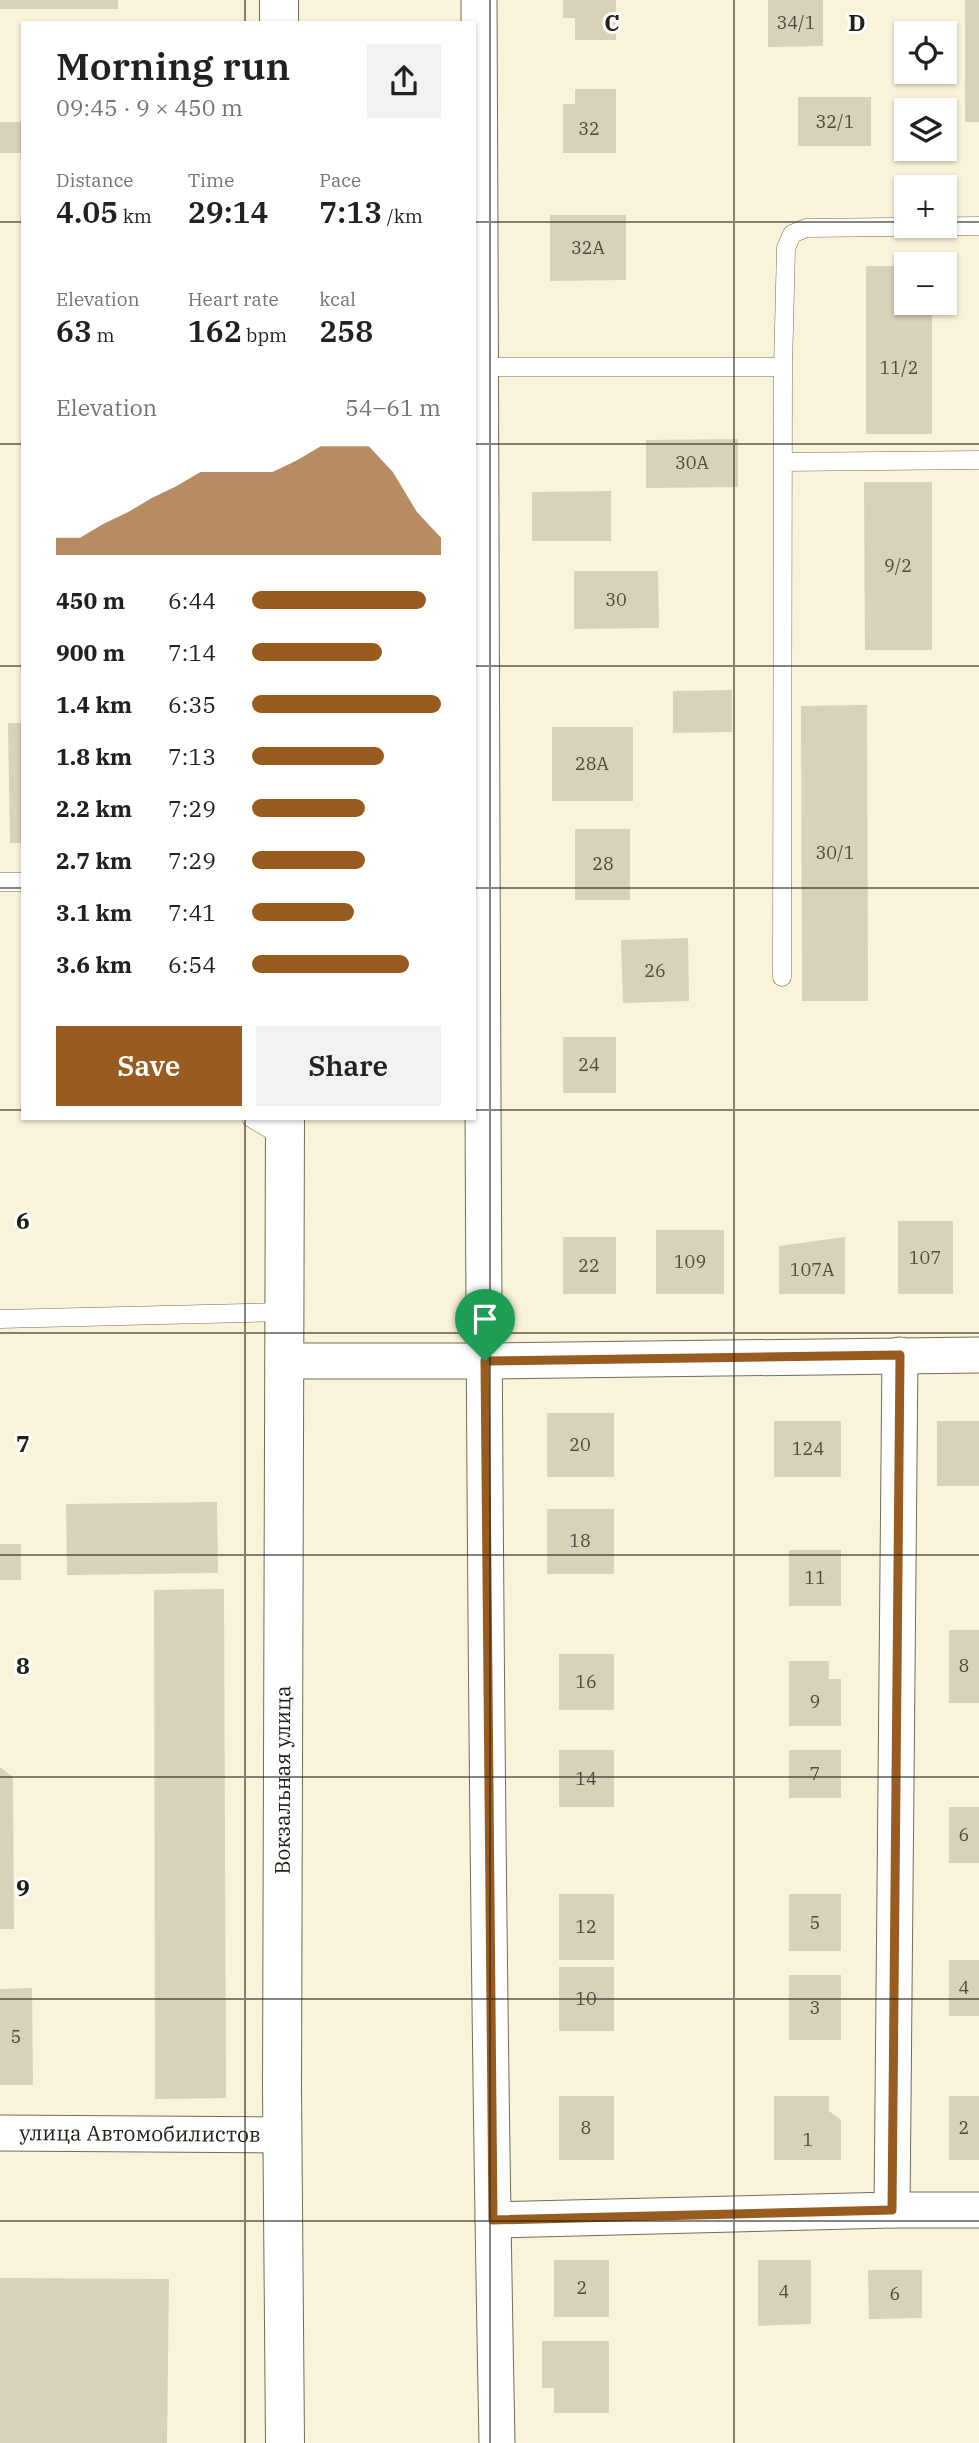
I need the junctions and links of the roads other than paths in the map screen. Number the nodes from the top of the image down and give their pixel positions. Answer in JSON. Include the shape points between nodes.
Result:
{"nodes":[{"id":1,"x":278,"y":0,"type":"edge"},
{"id":2,"x":479,"y":0,"type":"edge"},
{"id":3,"x":279,"y":21,"type":"edge"},
{"id":4,"x":979,"y":226,"type":"edge"},
{"id":5,"x":481,"y":367,"type":"junction"},
{"id":6,"x":783,"y":367,"type":"junction"},
{"id":7,"x":979,"y":460,"type":"edge"},
{"id":8,"x":783,"y":462,"type":"junction"},
{"id":9,"x":0,"y":882,"type":"edge"},
{"id":10,"x":21,"y":882,"type":"edge"},
{"id":11,"x":782,"y":977,"type":"dead end"},
{"id":12,"x":258,"y":1120,"type":"edge"},
{"id":13,"x":285,"y":1128,"type":"edge"},
{"id":14,"x":283,"y":1312,"type":"junction"},
{"id":15,"x":0,"y":1319,"type":"edge"},
{"id":16,"x":900,"y":1355,"type":"junction"},
{"id":17,"x":979,"y":1355,"type":"edge"},
{"id":18,"x":283,"y":1361,"type":"junction"},
{"id":19,"x":485,"y":1361,"type":"junction"},
{"id":20,"x":0,"y":2133,"type":"edge"},
{"id":21,"x":282,"y":2135,"type":"junction"},
{"id":22,"x":892,"y":2210,"type":"junction"},
{"id":23,"x":979,"y":2210,"type":"edge"},
{"id":24,"x":493,"y":2220,"type":"junction"},
{"id":25,"x":285,"y":2443,"type":"edge"},
{"id":26,"x":497,"y":2443,"type":"edge"}],
"edges":[{"from":1,"to":3,"type":"main road"},
{"from":2,"to":5,"type":"street"},
{"from":4,"to":6,"type":"lane","via":[[806,228],[792,234],[786,248]]},
{"from":5,"to":6,"type":"lane"},
{"from":5,"to":19,"type":"street"},
{"from":6,"to":8,"type":"lane"},
{"from":7,"to":8,"type":"lane"},
{"from":8,"to":11,"type":"lane"},
{"from":9,"to":10,"type":"lane"},
{"from":12,"to":13,"type":"lane"},
{"from":13,"to":14,"type":"main road","name":"Вокзальная улица"},
{"from":14,"to":15,"type":"lane"},
{"from":14,"to":18,"type":"main road","name":"Вокзальная улица"},
{"from":16,"to":17,"type":"street"},
{"from":16,"to":19,"type":"street"},
{"from":16,"to":22,"type":"street"},
{"from":18,"to":19,"type":"street"},
{"from":18,"to":21,"type":"main road","name":"Вокзальная улица"},
{"from":19,"to":24,"type":"street"},
{"from":20,"to":21,"type":"street","name":"улица Автомобилистов"},
{"from":21,"to":25,"type":"main road","name":"Вокзальная улица"},
{"from":22,"to":23,"type":"street"},
{"from":22,"to":24,"type":"street"},
{"from":24,"to":26,"type":"street"}]}
